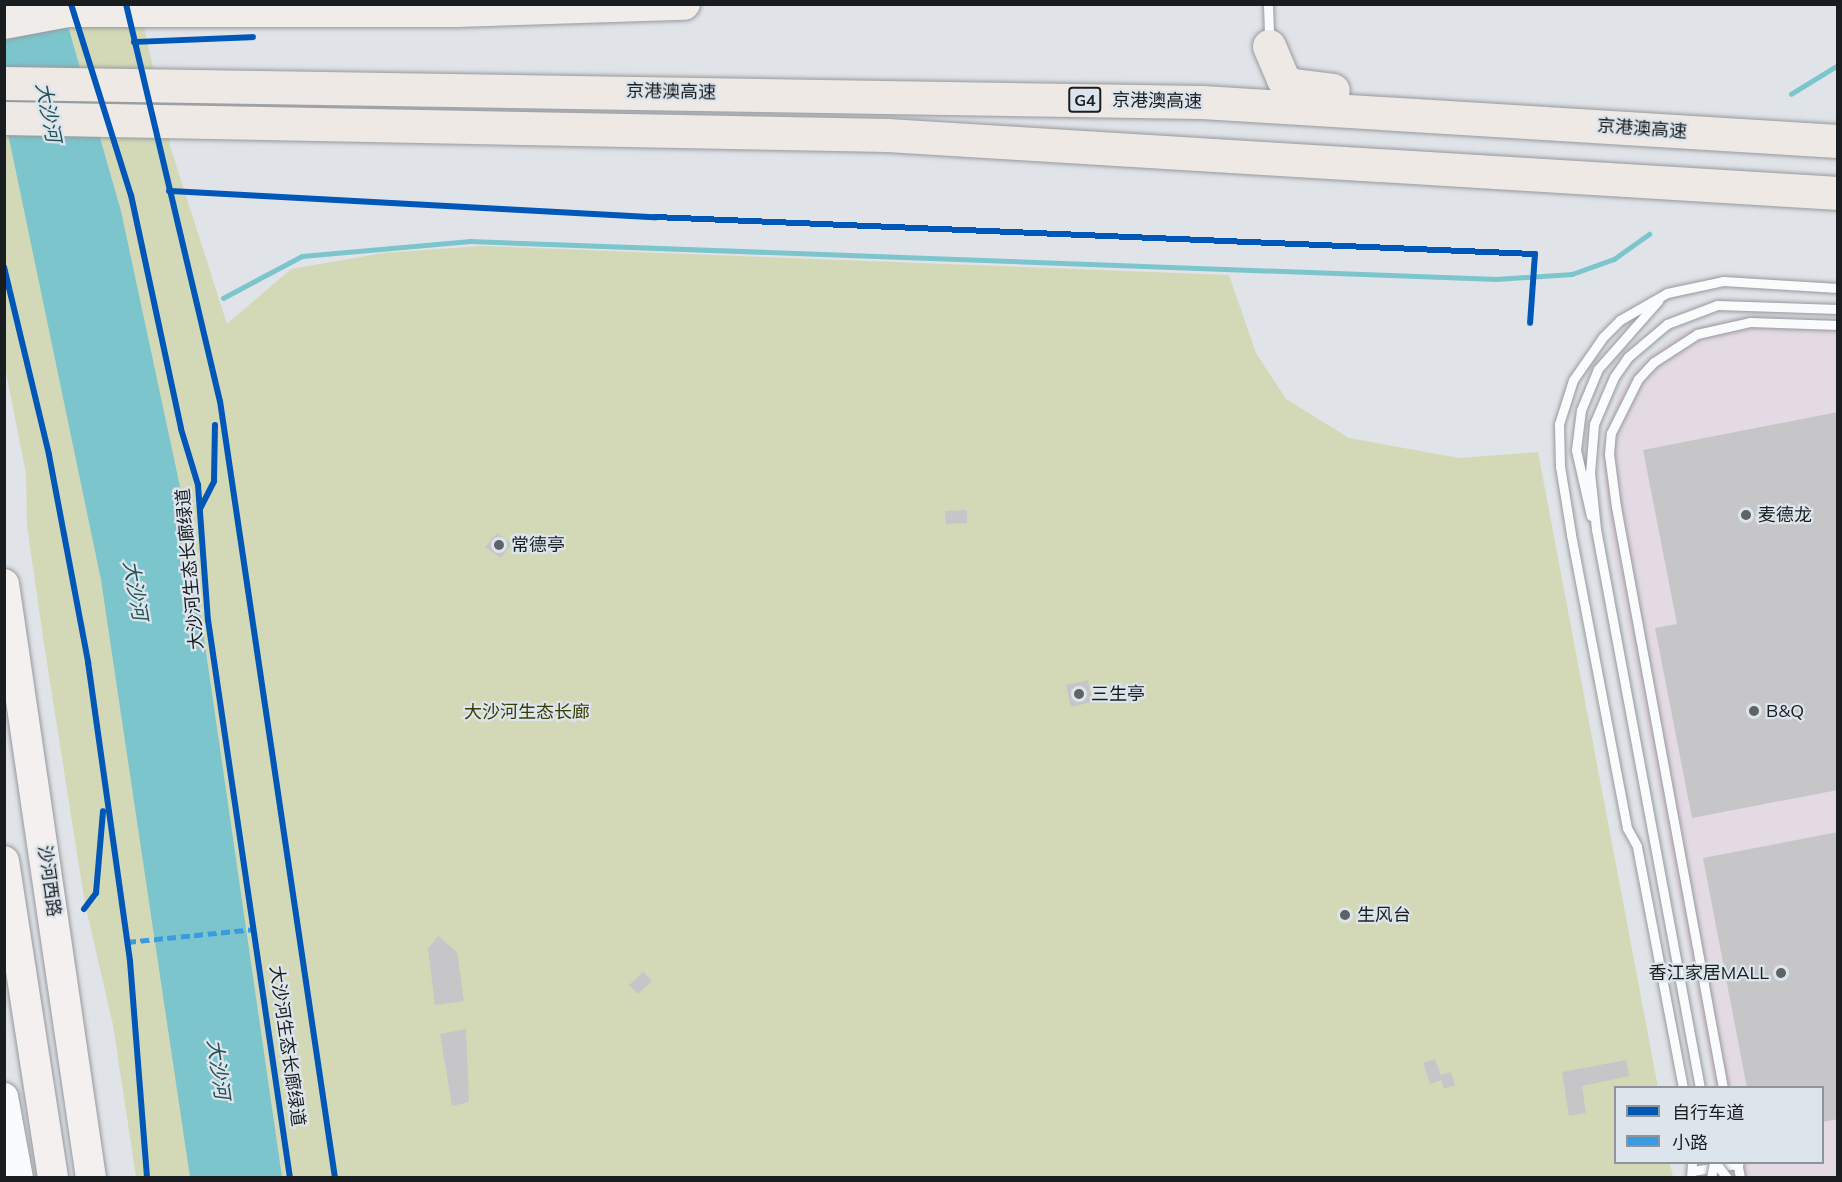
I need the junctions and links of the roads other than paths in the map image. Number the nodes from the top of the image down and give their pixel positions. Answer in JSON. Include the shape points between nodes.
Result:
{"nodes":[{"id":1,"x":684,"y":4,"type":"edge"},
{"id":2,"x":1268,"y":4,"type":"edge"},
{"id":3,"x":4,"y":23,"type":"edge"},
{"id":4,"x":1269,"y":46,"type":"junction"},
{"id":5,"x":4,"y":84,"type":"edge"},
{"id":6,"x":1202,"y":102,"type":"junction"},
{"id":7,"x":4,"y":118,"type":"edge"},
{"id":8,"x":1838,"y":124,"type":"edge"},
{"id":9,"x":1838,"y":141,"type":"edge"},
{"id":10,"x":1838,"y":193,"type":"edge"},
{"id":11,"x":1838,"y":288,"type":"edge"},
{"id":12,"x":1667,"y":293,"type":"junction"},
{"id":13,"x":1838,"y":309,"type":"edge"},
{"id":14,"x":1838,"y":325,"type":"edge"},
{"id":15,"x":1596,"y":529,"type":"junction"},
{"id":16,"x":4,"y":584,"type":"edge"},
{"id":17,"x":4,"y":729,"type":"edge"},
{"id":18,"x":4,"y":861,"type":"edge"},
{"id":19,"x":53,"y":909,"type":"junction"},
{"id":20,"x":1683,"y":1086,"type":"edge"},
{"id":21,"x":1700,"y":1086,"type":"edge"},
{"id":22,"x":1723,"y":1086,"type":"edge"},
{"id":23,"x":4,"y":1096,"type":"edge"},
{"id":24,"x":7,"y":1137,"type":"edge"},
{"id":25,"x":1716,"y":1164,"type":"edge"},
{"id":26,"x":1731,"y":1164,"type":"edge"},
{"id":27,"x":1692,"y":1170,"type":"edge"},
{"id":28,"x":19,"y":1178,"type":"edge"},
{"id":29,"x":53,"y":1178,"type":"edge"},
{"id":30,"x":91,"y":1178,"type":"edge"},
{"id":31,"x":1727,"y":1178,"type":"edge"}],
"edges":[{"from":1,"to":3,"type":"highway","via":[[456,11],[68,11]]},
{"from":2,"to":4,"type":"lane"},
{"from":4,"to":6,"type":"highway","via":[[1260,71],[1249,82]]},
{"from":4,"to":8,"type":"highway","via":[[1283,79],[1311,89]]},
{"from":5,"to":6,"type":"highway","name":"京港澳高速","number":"G4"},
{"from":6,"to":9,"type":"highway","name":"京港澳高速","number":"G4"},
{"from":7,"to":10,"type":"highway","name":"京港澳高速","via":[[336,121],[887,135]]},
{"from":11,"to":12,"type":"lane","via":[[1723,281]]},
{"from":12,"to":15,"type":"lane","via":[[1608,355],[1581,411],[1576,429],[1578,472]]},
{"from":12,"to":20,"type":"lane","via":[[1620,320],[1592,350],[1573,380],[1559,424],[1560,466],[1600,689],[1627,828],[1637,846]]},
{"from":13,"to":15,"type":"lane","via":[[1717,305],[1666,324],[1646,339],[1614,377],[1594,424],[1590,473]]},
{"from":14,"to":22,"type":"lane","via":[[1735,323],[1676,345],[1654,362],[1626,397],[1611,433],[1609,454]]},
{"from":15,"to":21,"type":"lane"},
{"from":16,"to":19,"type":"main road","name":"沙河西路"},
{"from":17,"to":19,"type":"main road","via":[[16,739],[32,848]]},
{"from":18,"to":29,"type":"main road"},
{"from":19,"to":30,"type":"main road","name":"沙河西路"},
{"from":23,"to":24,"type":"main road"},
{"from":24,"to":28,"type":"main road"},
{"from":25,"to":31,"type":"lane","bridge":true},
{"from":26,"to":27,"type":"lane"}]}
